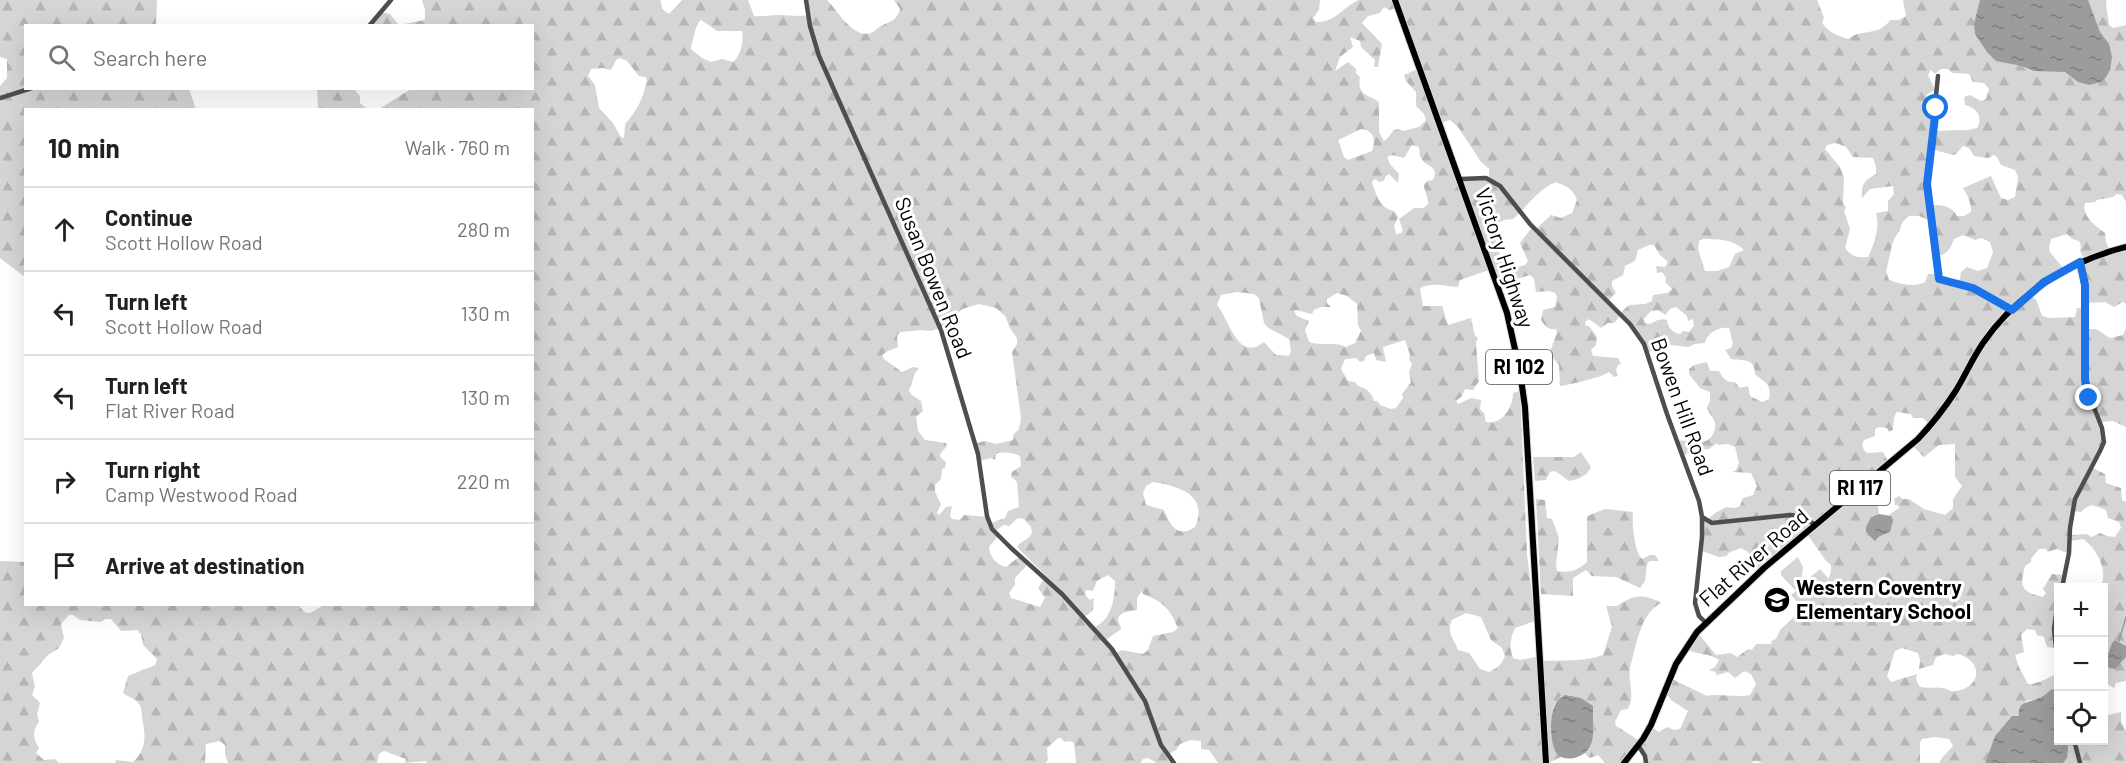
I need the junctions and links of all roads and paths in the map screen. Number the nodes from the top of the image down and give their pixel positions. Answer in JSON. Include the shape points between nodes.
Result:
{"nodes":[{"id":1,"x":392,"y":0,"type":"edge"},
{"id":2,"x":806,"y":0,"type":"edge"},
{"id":3,"x":1395,"y":0,"type":"edge"},
{"id":4,"x":371,"y":24,"type":"edge"},
{"id":5,"x":1938,"y":76,"type":"dead end"},
{"id":6,"x":26,"y":90,"type":"edge"},
{"id":7,"x":0,"y":98,"type":"edge"},
{"id":8,"x":1461,"y":179,"type":"junction"},
{"id":9,"x":2126,"y":247,"type":"edge"},
{"id":10,"x":2080,"y":262,"type":"junction"},
{"id":11,"x":2012,"y":310,"type":"junction"},
{"id":12,"x":1702,"y":517,"type":"junction"},
{"id":13,"x":1816,"y":525,"type":"junction"},
{"id":14,"x":2063,"y":583,"type":"edge"},
{"id":15,"x":1705,"y":622,"type":"junction"},
{"id":16,"x":1638,"y":745,"type":"junction"},
{"id":17,"x":2075,"y":745,"type":"edge"},
{"id":18,"x":1174,"y":763,"type":"edge"},
{"id":19,"x":1545,"y":763,"type":"edge"},
{"id":20,"x":1624,"y":763,"type":"edge"},
{"id":21,"x":1646,"y":763,"type":"edge"},
{"id":22,"x":2080,"y":763,"type":"edge"}],
"edges":[{"from":1,"to":4,"type":"street"},
{"from":2,"to":18,"type":"street","name":"Susan Bowen Road","via":[[819,56],[941,330],[978,454],[989,522],[996,534],[1062,594],[1112,649],[1145,701],[1158,738]]},
{"from":3,"to":8,"type":"main road","name":"Victory Highway","number":"RI 102"},
{"from":5,"to":11,"type":"street","via":[[1927,184],[1939,279],[1973,288]]},
{"from":6,"to":7,"type":"street"},
{"from":8,"to":12,"type":"street","name":"Bowen Hill Road","via":[[1481,178],[1500,186],[1527,220],[1640,337]]},
{"from":8,"to":19,"type":"main road","name":"Victory Highway","number":"RI 102","via":[[1507,313],[1523,386]]},
{"from":9,"to":10,"type":"main road","name":"Flat River Road","number":"RI 117"},
{"from":10,"to":11,"type":"main road","name":"Flat River Road","number":"RI 117","via":[[2044,282]]},
{"from":10,"to":14,"type":"street","via":[[2085,297],[2085,384],[2104,442],[2075,499]]},
{"from":11,"to":13,"type":"main road","name":"Flat River Road","number":"RI 117","via":[[1983,343],[1957,390],[1932,424]]},
{"from":12,"to":13,"type":"street","via":[[1712,523],[1790,515]]},
{"from":12,"to":15,"type":"street","name":"Bowen Hill Road","via":[[1695,603]]},
{"from":13,"to":15,"type":"main road","name":"Flat River Road","number":"RI 117"},
{"from":15,"to":16,"type":"main road","name":"Flat River Road","number":"RI 117","via":[[1682,652],[1654,720]]},
{"from":16,"to":20,"type":"main road","name":"Flat River Road","number":"RI 117"},
{"from":16,"to":21,"type":"street"},
{"from":17,"to":22,"type":"street"}]}
